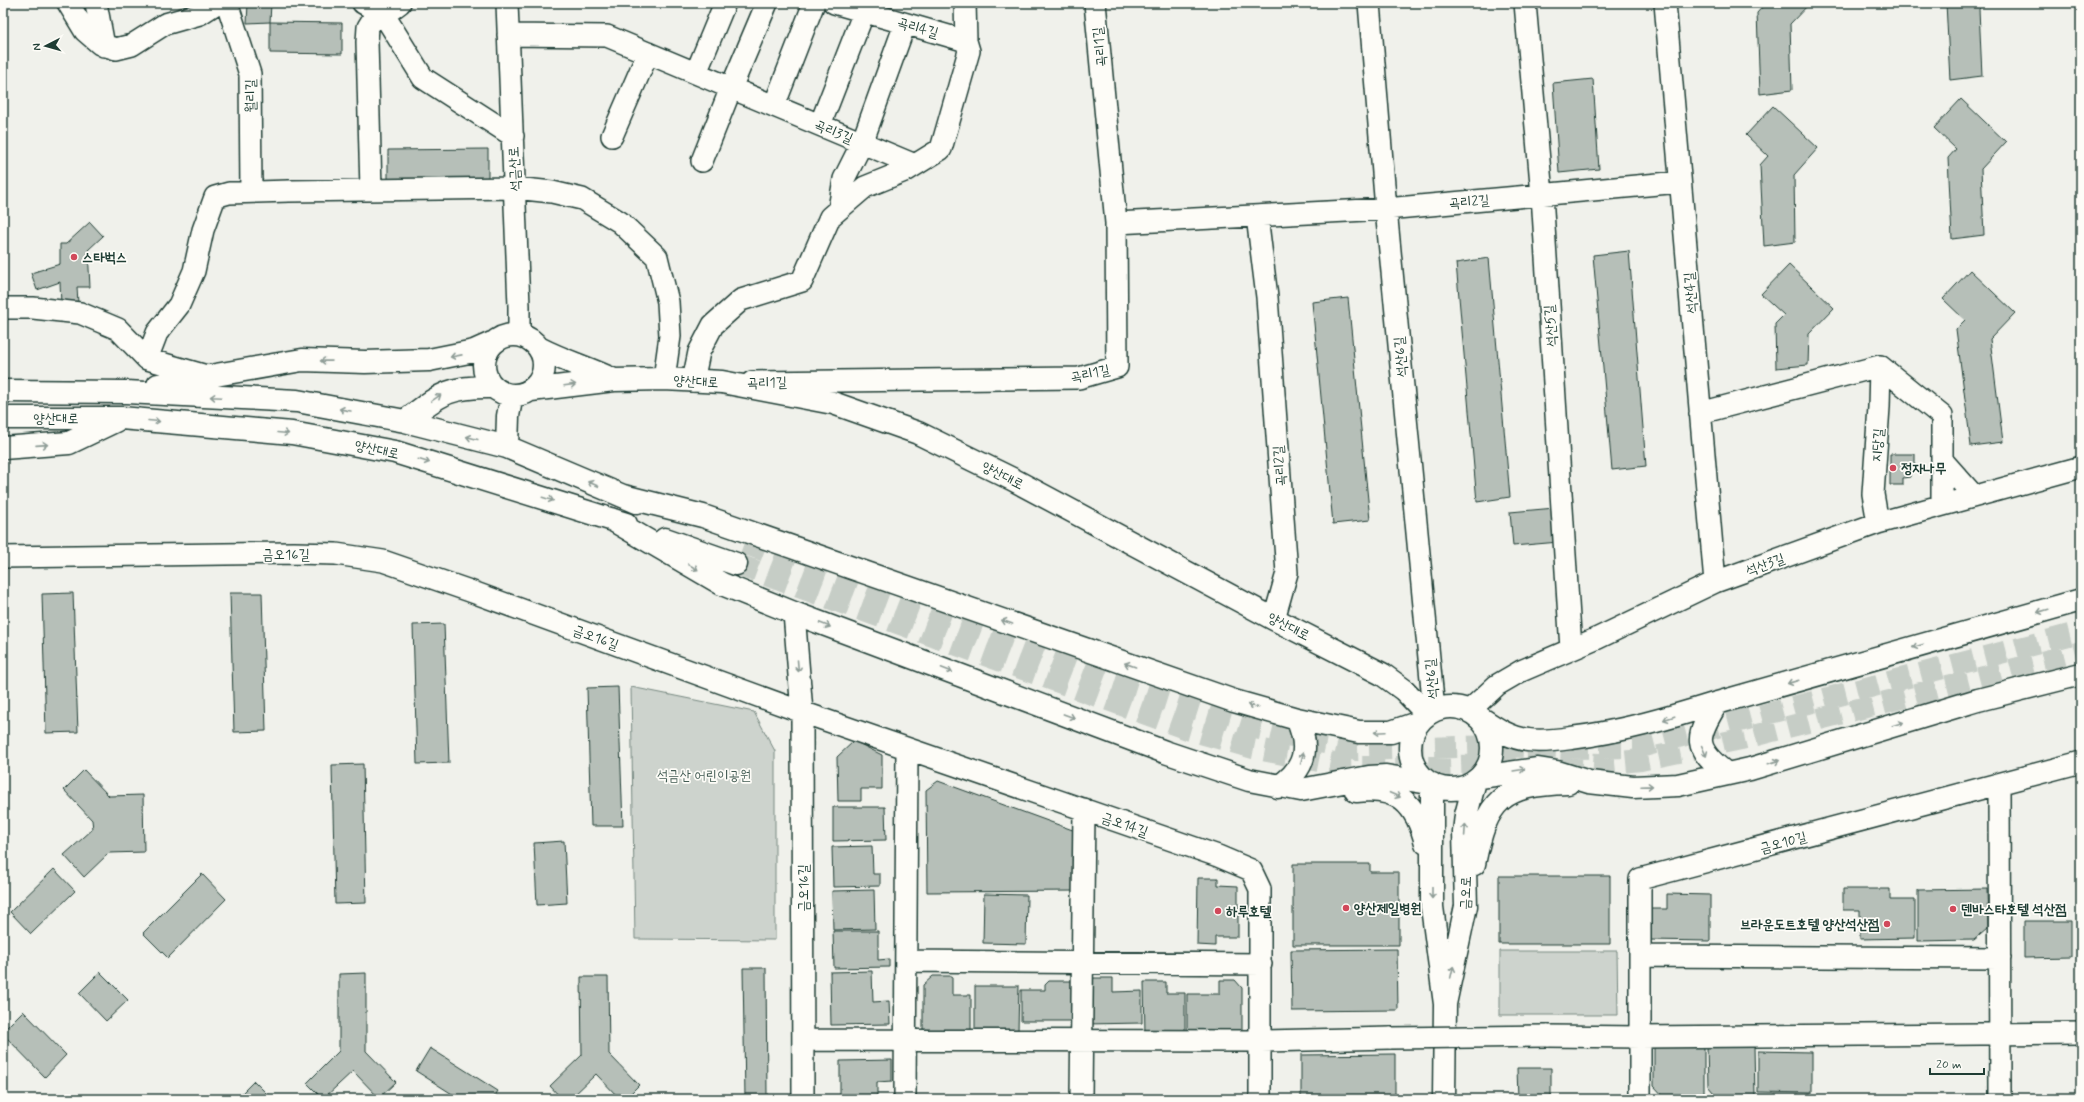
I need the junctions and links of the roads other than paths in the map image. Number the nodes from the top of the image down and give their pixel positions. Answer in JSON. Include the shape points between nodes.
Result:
{"nodes":[{"id":1,"x":68,"y":3,"type":"edge"},
{"id":2,"x":96,"y":3,"type":"edge"},
{"id":3,"x":217,"y":3,"type":"edge"},
{"id":4,"x":227,"y":3,"type":"edge"},
{"id":5,"x":507,"y":3,"type":"edge"},
{"id":6,"x":725,"y":3,"type":"edge"},
{"id":7,"x":767,"y":3,"type":"edge"},
{"id":8,"x":814,"y":3,"type":"edge"},
{"id":9,"x":834,"y":3,"type":"edge"},
{"id":10,"x":965,"y":3,"type":"edge"},
{"id":11,"x":1095,"y":3,"type":"edge"},
{"id":12,"x":1369,"y":3,"type":"edge"},
{"id":13,"x":1525,"y":3,"type":"edge"},
{"id":14,"x":1665,"y":3,"type":"edge"},
{"id":15,"x":382,"y":8,"type":"edge"},
{"id":16,"x":864,"y":12,"type":"junction"},
{"id":17,"x":905,"y":24,"type":"junction"},
{"id":18,"x":508,"y":35,"type":"junction"},
{"id":19,"x":966,"y":41,"type":"junction"},
{"id":20,"x":104,"y":46,"type":"junction"},
{"id":21,"x":648,"y":53,"type":"junction"},
{"id":22,"x":696,"y":73,"type":"junction"},
{"id":23,"x":730,"y":88,"type":"junction"},
{"id":24,"x":774,"y":106,"type":"junction"},
{"id":25,"x":820,"y":125,"type":"junction"},
{"id":26,"x":513,"y":136,"type":"junction"},
{"id":27,"x":612,"y":136,"type":"dead end"},
{"id":28,"x":862,"y":143,"type":"junction"},
{"id":29,"x":702,"y":161,"type":"dead end"},
{"id":30,"x":915,"y":166,"type":"junction"},
{"id":31,"x":1680,"y":182,"type":"junction"},
{"id":32,"x":515,"y":188,"type":"junction"},
{"id":33,"x":372,"y":190,"type":"junction"},
{"id":34,"x":251,"y":192,"type":"junction"},
{"id":35,"x":1542,"y":194,"type":"junction"},
{"id":36,"x":839,"y":209,"type":"junction"},
{"id":37,"x":1386,"y":209,"type":"junction"},
{"id":38,"x":1257,"y":216,"type":"junction"},
{"id":39,"x":1116,"y":223,"type":"junction"},
{"id":40,"x":3,"y":308,"type":"edge"},
{"id":41,"x":518,"y":335,"type":"junction"},
{"id":42,"x":492,"y":343,"type":"junction"},
{"id":43,"x":539,"y":348,"type":"junction"},
{"id":44,"x":147,"y":359,"type":"junction"},
{"id":45,"x":1880,"y":366,"type":"junction"},
{"id":46,"x":207,"y":376,"type":"junction"},
{"id":47,"x":664,"y":379,"type":"junction"},
{"id":48,"x":614,"y":380,"type":"junction"},
{"id":49,"x":693,"y":381,"type":"junction"},
{"id":50,"x":722,"y":382,"type":"junction"},
{"id":51,"x":3,"y":390,"type":"edge"},
{"id":52,"x":512,"y":391,"type":"junction"},
{"id":53,"x":126,"y":392,"type":"junction"},
{"id":54,"x":1700,"y":413,"type":"junction"},
{"id":55,"x":3,"y":418,"type":"edge"},
{"id":56,"x":121,"y":418,"type":"junction"},
{"id":57,"x":405,"y":421,"type":"junction"},
{"id":58,"x":507,"y":447,"type":"junction"},
{"id":59,"x":3,"y":448,"type":"edge"},
{"id":60,"x":1942,"y":460,"type":"junction"},
{"id":61,"x":2081,"y":467,"type":"edge"},
{"id":62,"x":623,"y":496,"type":"junction"},
{"id":63,"x":1974,"y":496,"type":"junction"},
{"id":64,"x":1942,"y":505,"type":"junction"},
{"id":65,"x":612,"y":519,"type":"junction"},
{"id":66,"x":1878,"y":523,"type":"junction"},
{"id":67,"x":744,"y":543,"type":"tunnel mouth"},
{"id":68,"x":3,"y":557,"type":"edge"},
{"id":69,"x":736,"y":564,"type":"tunnel mouth"},
{"id":70,"x":1715,"y":582,"type":"junction"},
{"id":71,"x":2081,"y":600,"type":"edge"},
{"id":72,"x":794,"y":613,"type":"junction"},
{"id":73,"x":1274,"y":619,"type":"junction"},
{"id":74,"x":1571,"y":649,"type":"junction"},
{"id":75,"x":2081,"y":674,"type":"edge"},
{"id":76,"x":1717,"y":703,"type":"junction"},
{"id":77,"x":802,"y":712,"type":"junction"},
{"id":78,"x":1474,"y":713,"type":"junction"},
{"id":79,"x":1426,"y":716,"type":"junction"},
{"id":80,"x":1297,"y":719,"type":"junction"},
{"id":81,"x":907,"y":749,"type":"junction"},
{"id":82,"x":2081,"y":762,"type":"edge"},
{"id":83,"x":1727,"y":774,"type":"junction"},
{"id":84,"x":1478,"y":779,"type":"junction"},
{"id":85,"x":1589,"y":782,"type":"junction"},
{"id":86,"x":1431,"y":783,"type":"junction"},
{"id":87,"x":1999,"y":785,"type":"junction"},
{"id":88,"x":1278,"y":787,"type":"junction"},
{"id":89,"x":1301,"y":790,"type":"junction"},
{"id":90,"x":1084,"y":809,"type":"junction"},
{"id":91,"x":1432,"y":869,"type":"junction"},
{"id":92,"x":1466,"y":906,"type":"junction"},
{"id":93,"x":1640,"y":956,"type":"junction"},
{"id":94,"x":2000,"y":958,"type":"junction"},
{"id":95,"x":906,"y":961,"type":"junction"},
{"id":96,"x":1082,"y":963,"type":"junction"},
{"id":97,"x":1261,"y":964,"type":"junction"},
{"id":98,"x":1444,"y":1004,"type":"junction"},
{"id":99,"x":2081,"y":1032,"type":"edge"},
{"id":100,"x":2000,"y":1034,"type":"junction"},
{"id":101,"x":1640,"y":1037,"type":"junction"},
{"id":102,"x":803,"y":1040,"type":"junction"},
{"id":103,"x":905,"y":1041,"type":"junction"},
{"id":104,"x":1081,"y":1041,"type":"junction"},
{"id":105,"x":1261,"y":1041,"type":"junction"},
{"id":106,"x":803,"y":1099,"type":"edge"},
{"id":107,"x":905,"y":1099,"type":"edge"},
{"id":108,"x":1081,"y":1099,"type":"edge"},
{"id":109,"x":1260,"y":1099,"type":"edge"},
{"id":110,"x":1444,"y":1099,"type":"edge"},
{"id":111,"x":1640,"y":1099,"type":"edge"},
{"id":112,"x":2000,"y":1099,"type":"edge"}],
"edges":[{"from":1,"to":20,"type":"street","via":[[85,31]]},
{"from":2,"to":20,"type":"street"},
{"from":3,"to":20,"type":"street","via":[[200,14],[165,24],[132,45],[116,49]]},
{"from":4,"to":34,"type":"street","name":"월리길","via":[[250,74]]},
{"from":5,"to":18,"type":"street","name":"석금산로"},
{"from":6,"to":22,"type":"street"},
{"from":7,"to":23,"type":"street"},
{"from":8,"to":24,"type":"street"},
{"from":9,"to":16,"type":"street","name":"곡리4길"},
{"from":10,"to":19,"type":"street"},
{"from":11,"to":39,"type":"street","name":"곡리1길"},
{"from":12,"to":37,"type":"street","name":"석산6길"},
{"from":13,"to":35,"type":"street","name":"석산5길"},
{"from":14,"to":31,"type":"street","name":"석산4길"},
{"from":15,"to":26,"type":"street","via":[[423,78]]},
{"from":15,"to":33,"type":"street","via":[[368,27],[367,42]]},
{"from":16,"to":17,"type":"street","name":"곡리4길"},
{"from":16,"to":25,"type":"street"},
{"from":17,"to":19,"type":"street","name":"곡리4길"},
{"from":17,"to":28,"type":"street"},
{"from":18,"to":21,"type":"street","name":"곡리3길","via":[[607,36]]},
{"from":18,"to":26,"type":"street","name":"석금산로"},
{"from":19,"to":30,"type":"street","via":[[969,52],[941,149]]},
{"from":21,"to":22,"type":"street","name":"곡리3길"},
{"from":21,"to":27,"type":"street"},
{"from":22,"to":23,"type":"street","name":"곡리3길"},
{"from":23,"to":24,"type":"street","name":"곡리3길"},
{"from":23,"to":29,"type":"street"},
{"from":24,"to":25,"type":"street","name":"곡리3길"},
{"from":25,"to":28,"type":"street","name":"곡리3길"},
{"from":26,"to":32,"type":"street","name":"석금산로"},
{"from":28,"to":30,"type":"street"},
{"from":28,"to":36,"type":"street","name":"곡리3길","via":[[844,179]]},
{"from":30,"to":36,"type":"street","via":[[865,187]]},
{"from":31,"to":35,"type":"street","name":"곡리2길"},
{"from":31,"to":54,"type":"street","name":"석산4길"},
{"from":32,"to":33,"type":"street"},
{"from":32,"to":41,"type":"street","name":"석금산로"},
{"from":32,"to":47,"type":"street","via":[[552,192],[582,199],[620,222],[657,257],[668,302],[670,336]]},
{"from":33,"to":34,"type":"street"},
{"from":34,"to":44,"type":"street","via":[[215,197],[194,271],[179,305],[157,333]]},
{"from":35,"to":37,"type":"street","name":"곡리2길"},
{"from":35,"to":74,"type":"street","name":"석산5길"},
{"from":36,"to":49,"type":"street","name":"곡리3길","via":[[830,217],[802,281],[741,300],[713,325],[699,352]]},
{"from":37,"to":38,"type":"street","name":"곡리2길"},
{"from":37,"to":79,"type":"street","name":"석산6길"},
{"from":38,"to":39,"type":"street","name":"곡리2길"},
{"from":38,"to":73,"type":"street","name":"곡리2길","via":[[1267,297],[1287,573]]},
{"from":39,"to":50,"type":"street","name":"곡리1길","via":[[1117,367],[1079,378]]},
{"from":40,"to":44,"type":"street","via":[[34,308],[80,313],[118,329]]},
{"from":41,"to":42,"type":"main road","via":[[509,334]]},
{"from":41,"to":43,"type":"main road","via":[[527,337]]},
{"from":42,"to":46,"type":"main road","one_way":true,"via":[[468,353],[429,360],[302,360]]},
{"from":42,"to":52,"type":"main road","via":[[486,351],[484,360],[487,380]]},
{"from":43,"to":48,"type":"main road"},
{"from":43,"to":52,"type":"main road","via":[[544,366],[542,375]]},
{"from":44,"to":46,"type":"street"},
{"from":45,"to":54,"type":"street"},
{"from":45,"to":60,"type":"street","via":[[1942,416]]},
{"from":45,"to":66,"type":"street","name":"지당길","via":[[1880,407],[1873,494]]},
{"from":46,"to":53,"type":"main road"},
{"from":47,"to":48,"type":"main road","name":"양산대로"},
{"from":47,"to":49,"type":"main road","name":"양산대로"},
{"from":52,"to":48,"type":"main road","name":"양산대로","one_way":true},
{"from":49,"to":50,"type":"main road","name":"양산대로"},
{"from":50,"to":73,"type":"main road","name":"양산대로","via":[[833,403],[918,433],[1012,479]]},
{"from":51,"to":53,"type":"main road","name":"양산대로"},
{"from":57,"to":52,"type":"main road","name":"양산대로","one_way":true,"via":[[448,391],[478,387]]},
{"from":52,"to":58,"type":"main road"},
{"from":57,"to":53,"type":"main road","name":"양산대로","one_way":true,"via":[[297,401]]},
{"from":54,"to":70,"type":"street","name":"석산4길"},
{"from":55,"to":56,"type":"main road","name":"양산대로"},
{"from":59,"to":56,"type":"main road","one_way":true,"via":[[69,443]]},
{"from":56,"to":65,"type":"main road","name":"양산대로","one_way":true,"via":[[292,433],[395,452]]},
{"from":58,"to":57,"type":"main road","name":"양산대로","one_way":true},
{"from":62,"to":58,"type":"main road","name":"양산대로","one_way":true},
{"from":60,"to":63,"type":"street"},
{"from":60,"to":64,"type":"street"},
{"from":61,"to":63,"type":"street","name":"석산3길"},
{"from":62,"to":67,"type":"main road","name":"양산대로","via":[[694,526]]},
{"from":80,"to":62,"type":"main road","one_way":true,"via":[[1234,701],[703,516]]},
{"from":63,"to":64,"type":"street","name":"석산3길"},
{"from":64,"to":66,"type":"street","name":"석산3길"},
{"from":65,"to":69,"type":"main road","name":"양산대로"},
{"from":65,"to":72,"type":"main road","one_way":true,"via":[[722,584]]},
{"from":66,"to":70,"type":"street","name":"석산3길"},
{"from":68,"to":77,"type":"street","name":"금오16길","via":[[294,553],[336,554],[383,562],[470,591]]},
{"from":70,"to":74,"type":"street","name":"석산3길"},
{"from":71,"to":76,"type":"main road","one_way":true},
{"from":72,"to":77,"type":"street","one_way":true},
{"from":72,"to":88,"type":"main road","one_way":true,"via":[[1165,752]]},
{"from":73,"to":79,"type":"main road","name":"양산대로","via":[[1382,674],[1404,690]]},
{"from":74,"to":78,"type":"street","name":"석산3길","via":[[1521,671],[1497,685]]},
{"from":83,"to":75,"type":"main road","one_way":true,"via":[[1978,700]]},
{"from":76,"to":78,"type":"main road","one_way":true,"via":[[1657,722],[1595,736],[1551,741],[1528,740],[1508,735]]},
{"from":76,"to":83,"type":"main road","one_way":true,"via":[[1702,726],[1702,746],[1706,756]]},
{"from":77,"to":81,"type":"street","name":"금오14길"},
{"from":77,"to":102,"type":"street","name":"금오16길"},
{"from":78,"to":79,"type":"main road","via":[[1446,706]]},
{"from":78,"to":84,"type":"main road","via":[[1487,727],[1492,740],[1488,766]]},
{"from":79,"to":80,"type":"main road","one_way":true,"via":[[1392,732],[1375,733]]},
{"from":79,"to":86,"type":"main road","via":[[1412,736],[1410,749],[1412,762],[1419,774]]},
{"from":88,"to":80,"type":"main road","one_way":true,"via":[[1291,779],[1304,756],[1303,736]]},
{"from":81,"to":90,"type":"street","name":"금오14길"},
{"from":81,"to":95,"type":"street"},
{"from":82,"to":87,"type":"street","name":"금오10길"},
{"from":85,"to":83,"type":"main road","one_way":true,"via":[[1633,787],[1678,785]]},
{"from":84,"to":85,"type":"main road","one_way":true,"via":[[1538,769]]},
{"from":84,"to":86,"type":"main road","via":[[1465,787],[1454,789],[1442,788]]},
{"from":92,"to":84,"type":"main road","name":"금오로","one_way":true,"via":[[1464,832],[1466,815]]},
{"from":85,"to":92,"type":"main road","via":[[1522,787],[1491,809],[1484,820]]},
{"from":86,"to":89,"type":"main road","via":[[1380,776]]},
{"from":86,"to":91,"type":"main road","name":"금오로"},
{"from":87,"to":93,"type":"street","name":"금오10길","via":[[1640,879]]},
{"from":87,"to":94,"type":"street"},
{"from":88,"to":89,"type":"main road"},
{"from":89,"to":91,"type":"main road","one_way":true,"via":[[1337,794],[1376,790],[1401,797],[1418,817]]},
{"from":90,"to":96,"type":"street"},
{"from":90,"to":97,"type":"street","name":"금오14길","via":[[1251,870],[1260,889]]},
{"from":91,"to":98,"type":"main road","name":"금오로","one_way":true,"via":[[1432,907]]},
{"from":98,"to":92,"type":"main road","name":"금오로","one_way":true},
{"from":93,"to":94,"type":"street"},
{"from":93,"to":101,"type":"street","name":"금오10길"},
{"from":94,"to":100,"type":"street"},
{"from":95,"to":96,"type":"street"},
{"from":95,"to":103,"type":"street"},
{"from":96,"to":97,"type":"street"},
{"from":96,"to":104,"type":"street"},
{"from":97,"to":105,"type":"street","name":"금오14길"},
{"from":98,"to":110,"type":"main road","name":"금오로"},
{"from":99,"to":100,"type":"street"},
{"from":100,"to":101,"type":"street"},
{"from":100,"to":112,"type":"street"},
{"from":101,"to":105,"type":"street","bridge":true},
{"from":101,"to":111,"type":"street","name":"금오10길"},
{"from":102,"to":103,"type":"street"},
{"from":102,"to":106,"type":"street","name":"금오16길"},
{"from":103,"to":104,"type":"street"},
{"from":103,"to":107,"type":"street"},
{"from":104,"to":105,"type":"street"},
{"from":104,"to":108,"type":"street"},
{"from":105,"to":109,"type":"street","name":"금오14길"}]}
